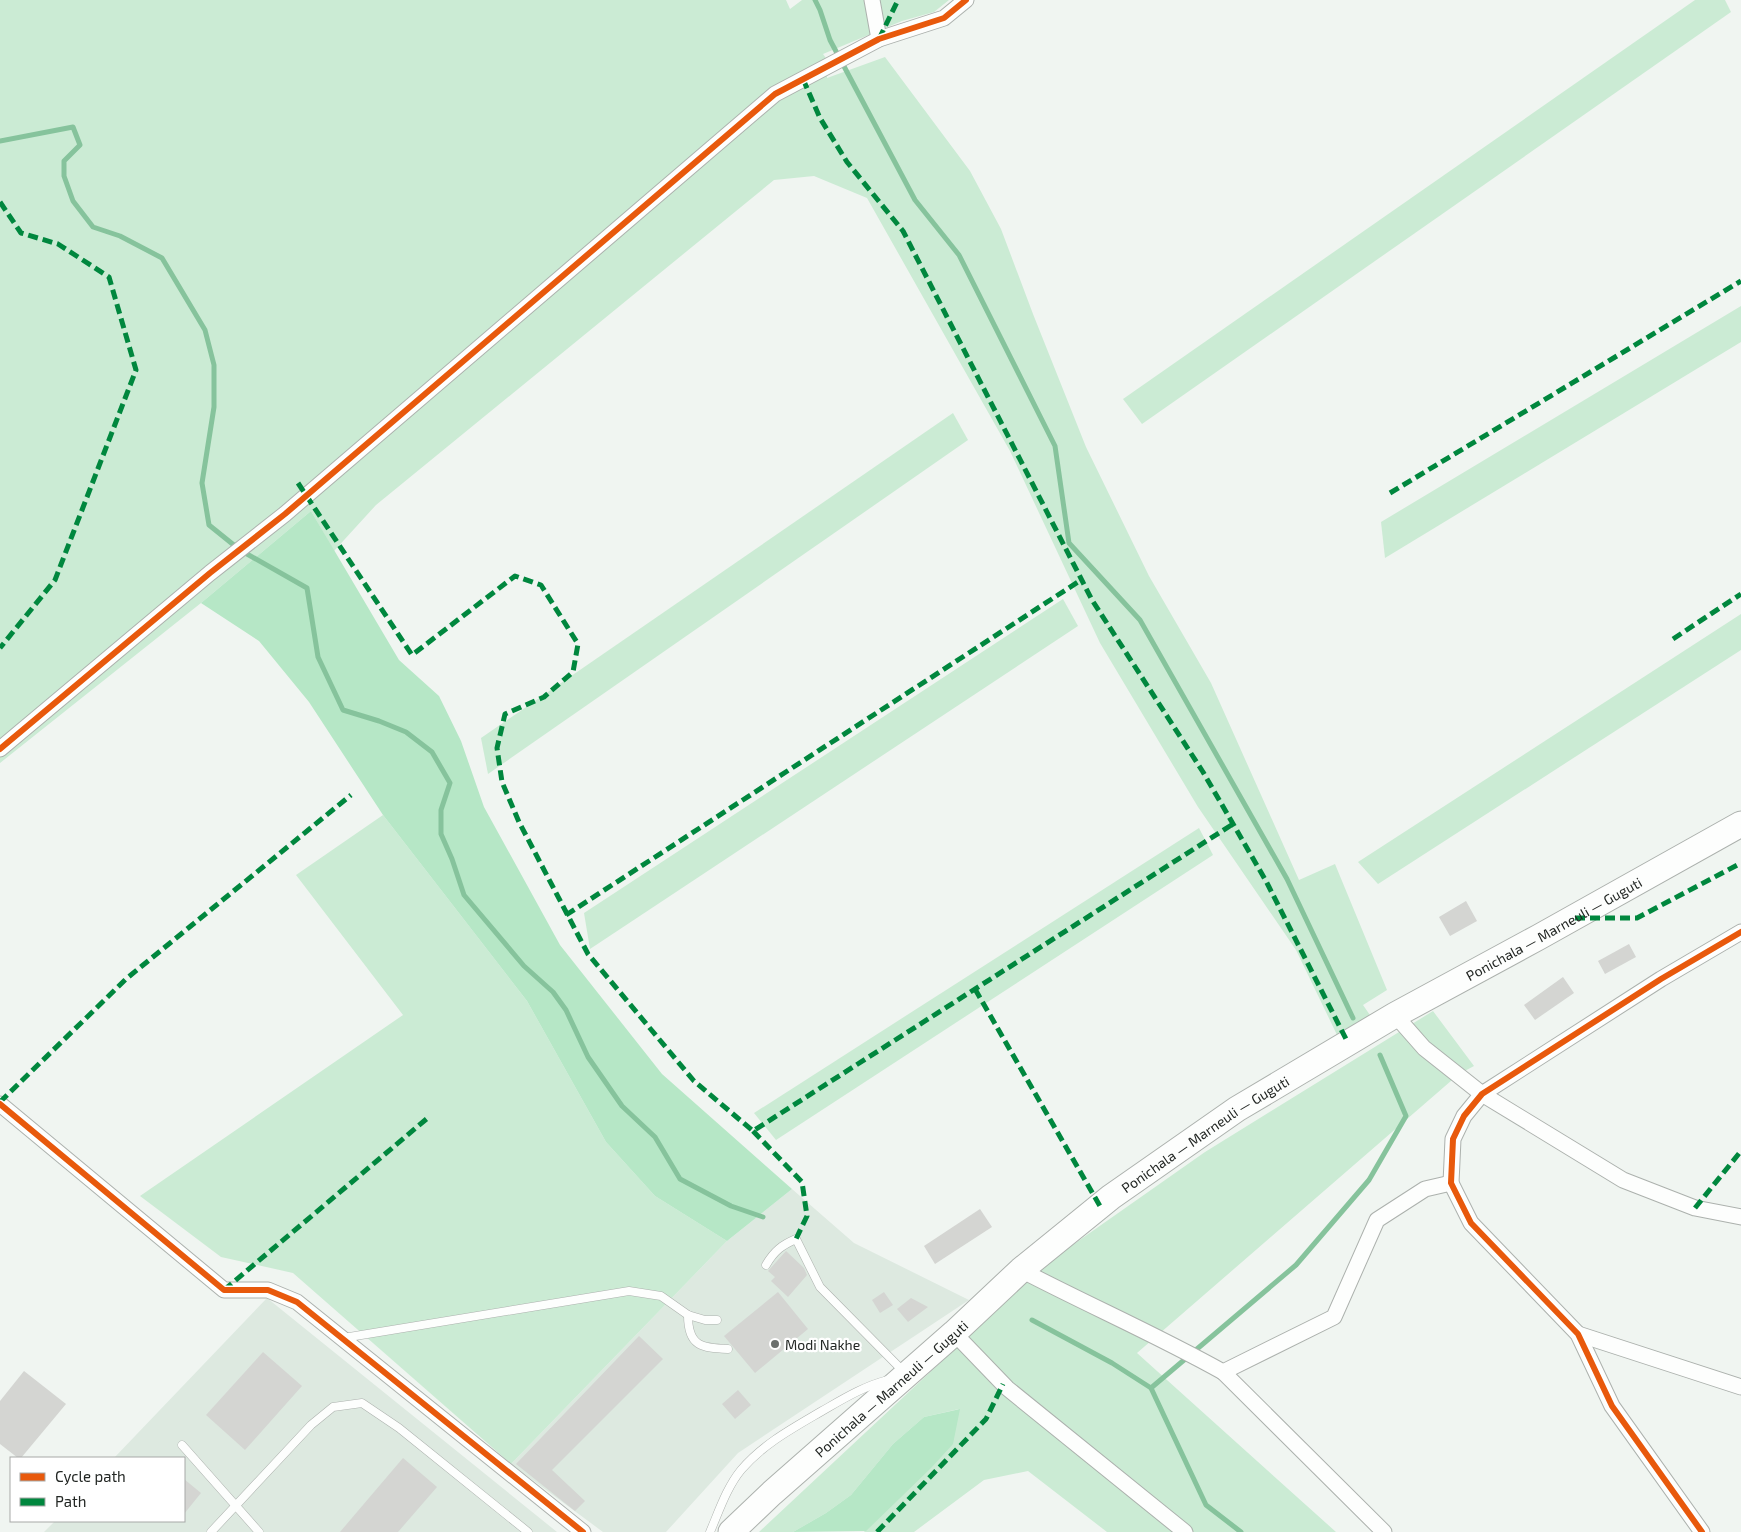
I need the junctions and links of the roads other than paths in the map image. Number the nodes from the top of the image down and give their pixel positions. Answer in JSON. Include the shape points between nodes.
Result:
{"nodes":[{"id":1,"x":872,"y":0,"type":"edge"},
{"id":2,"x":966,"y":0,"type":"edge"},
{"id":3,"x":879,"y":39,"type":"junction"},
{"id":4,"x":0,"y":749,"type":"edge"},
{"id":5,"x":1739,"y":829,"type":"edge"},
{"id":6,"x":1741,"y":932,"type":"edge"},
{"id":7,"x":1395,"y":1015,"type":"junction"},
{"id":8,"x":1482,"y":1094,"type":"junction"},
{"id":9,"x":0,"y":1104,"type":"edge"},
{"id":10,"x":1451,"y":1183,"type":"junction"},
{"id":11,"x":1741,"y":1217,"type":"edge"},
{"id":12,"x":766,"y":1265,"type":"dead end"},
{"id":13,"x":1021,"y":1270,"type":"junction"},
{"id":14,"x":688,"y":1315,"type":"junction"},
{"id":15,"x":717,"y":1320,"type":"dead end"},
{"id":16,"x":954,"y":1333,"type":"junction"},
{"id":17,"x":1578,"y":1334,"type":"junction"},
{"id":18,"x":343,"y":1338,"type":"junction"},
{"id":19,"x":728,"y":1349,"type":"dead end"},
{"id":20,"x":1223,"y":1372,"type":"junction"},
{"id":21,"x":906,"y":1375,"type":"junction"},
{"id":22,"x":1741,"y":1387,"type":"edge"},
{"id":23,"x":182,"y":1445,"type":"dead end"},
{"id":24,"x":237,"y":1505,"type":"junction"},
{"id":25,"x":212,"y":1532,"type":"edge"},
{"id":26,"x":259,"y":1532,"type":"edge"},
{"id":27,"x":528,"y":1532,"type":"edge"},
{"id":28,"x":583,"y":1532,"type":"edge"},
{"id":29,"x":710,"y":1532,"type":"edge"},
{"id":30,"x":731,"y":1532,"type":"edge"},
{"id":31,"x":1185,"y":1532,"type":"edge"},
{"id":32,"x":1384,"y":1532,"type":"edge"},
{"id":33,"x":1702,"y":1532,"type":"edge"}],
"edges":[{"from":1,"to":3,"type":"street"},
{"from":2,"to":3,"type":"street","via":[[944,18]]},
{"from":3,"to":4,"type":"street","via":[[775,94],[285,514]]},
{"from":5,"to":7,"type":"highway","name":"Ponichala — Marneuli — Guguti"},
{"from":6,"to":8,"type":"street","via":[[1661,979]]},
{"from":7,"to":8,"type":"street","via":[[1424,1048]]},
{"from":7,"to":13,"type":"highway","name":"Ponichala — Marneuli — Guguti","via":[[1237,1109],[1111,1197]]},
{"from":8,"to":10,"type":"street","via":[[1464,1116],[1453,1138]]},
{"from":8,"to":11,"type":"street","via":[[1623,1180],[1695,1208]]},
{"from":9,"to":18,"type":"street","via":[[224,1290],[268,1290],[297,1302]]},
{"from":10,"to":17,"type":"street","via":[[1471,1223]]},
{"from":10,"to":20,"type":"street","via":[[1425,1189],[1377,1220],[1334,1317]]},
{"from":12,"to":21,"type":"lane","via":[[781,1246],[796,1239],[820,1287]]},
{"from":13,"to":16,"type":"highway","name":"Ponichala — Marneuli — Guguti"},
{"from":13,"to":20,"type":"street"},
{"from":14,"to":15,"type":"lane"},
{"from":14,"to":18,"type":"lane","via":[[662,1296],[629,1291]]},
{"from":14,"to":19,"type":"lane","via":[[688,1328],[698,1343],[707,1348]]},
{"from":16,"to":21,"type":"highway","name":"Ponichala — Marneuli — Guguti"},
{"from":16,"to":31,"type":"street","via":[[1007,1388]]},
{"from":17,"to":22,"type":"street"},
{"from":17,"to":33,"type":"street","via":[[1612,1406]]},
{"from":18,"to":28,"type":"street"},
{"from":20,"to":32,"type":"street"},
{"from":21,"to":29,"type":"lane","via":[[874,1384],[839,1401],[771,1442],[741,1471]]},
{"from":21,"to":30,"type":"highway","name":"Ponichala — Marneuli — Guguti"},
{"from":23,"to":24,"type":"lane"},
{"from":24,"to":25,"type":"lane"},
{"from":24,"to":26,"type":"lane"},
{"from":24,"to":27,"type":"lane","via":[[311,1426],[333,1408],[362,1403],[399,1428]]}]}
